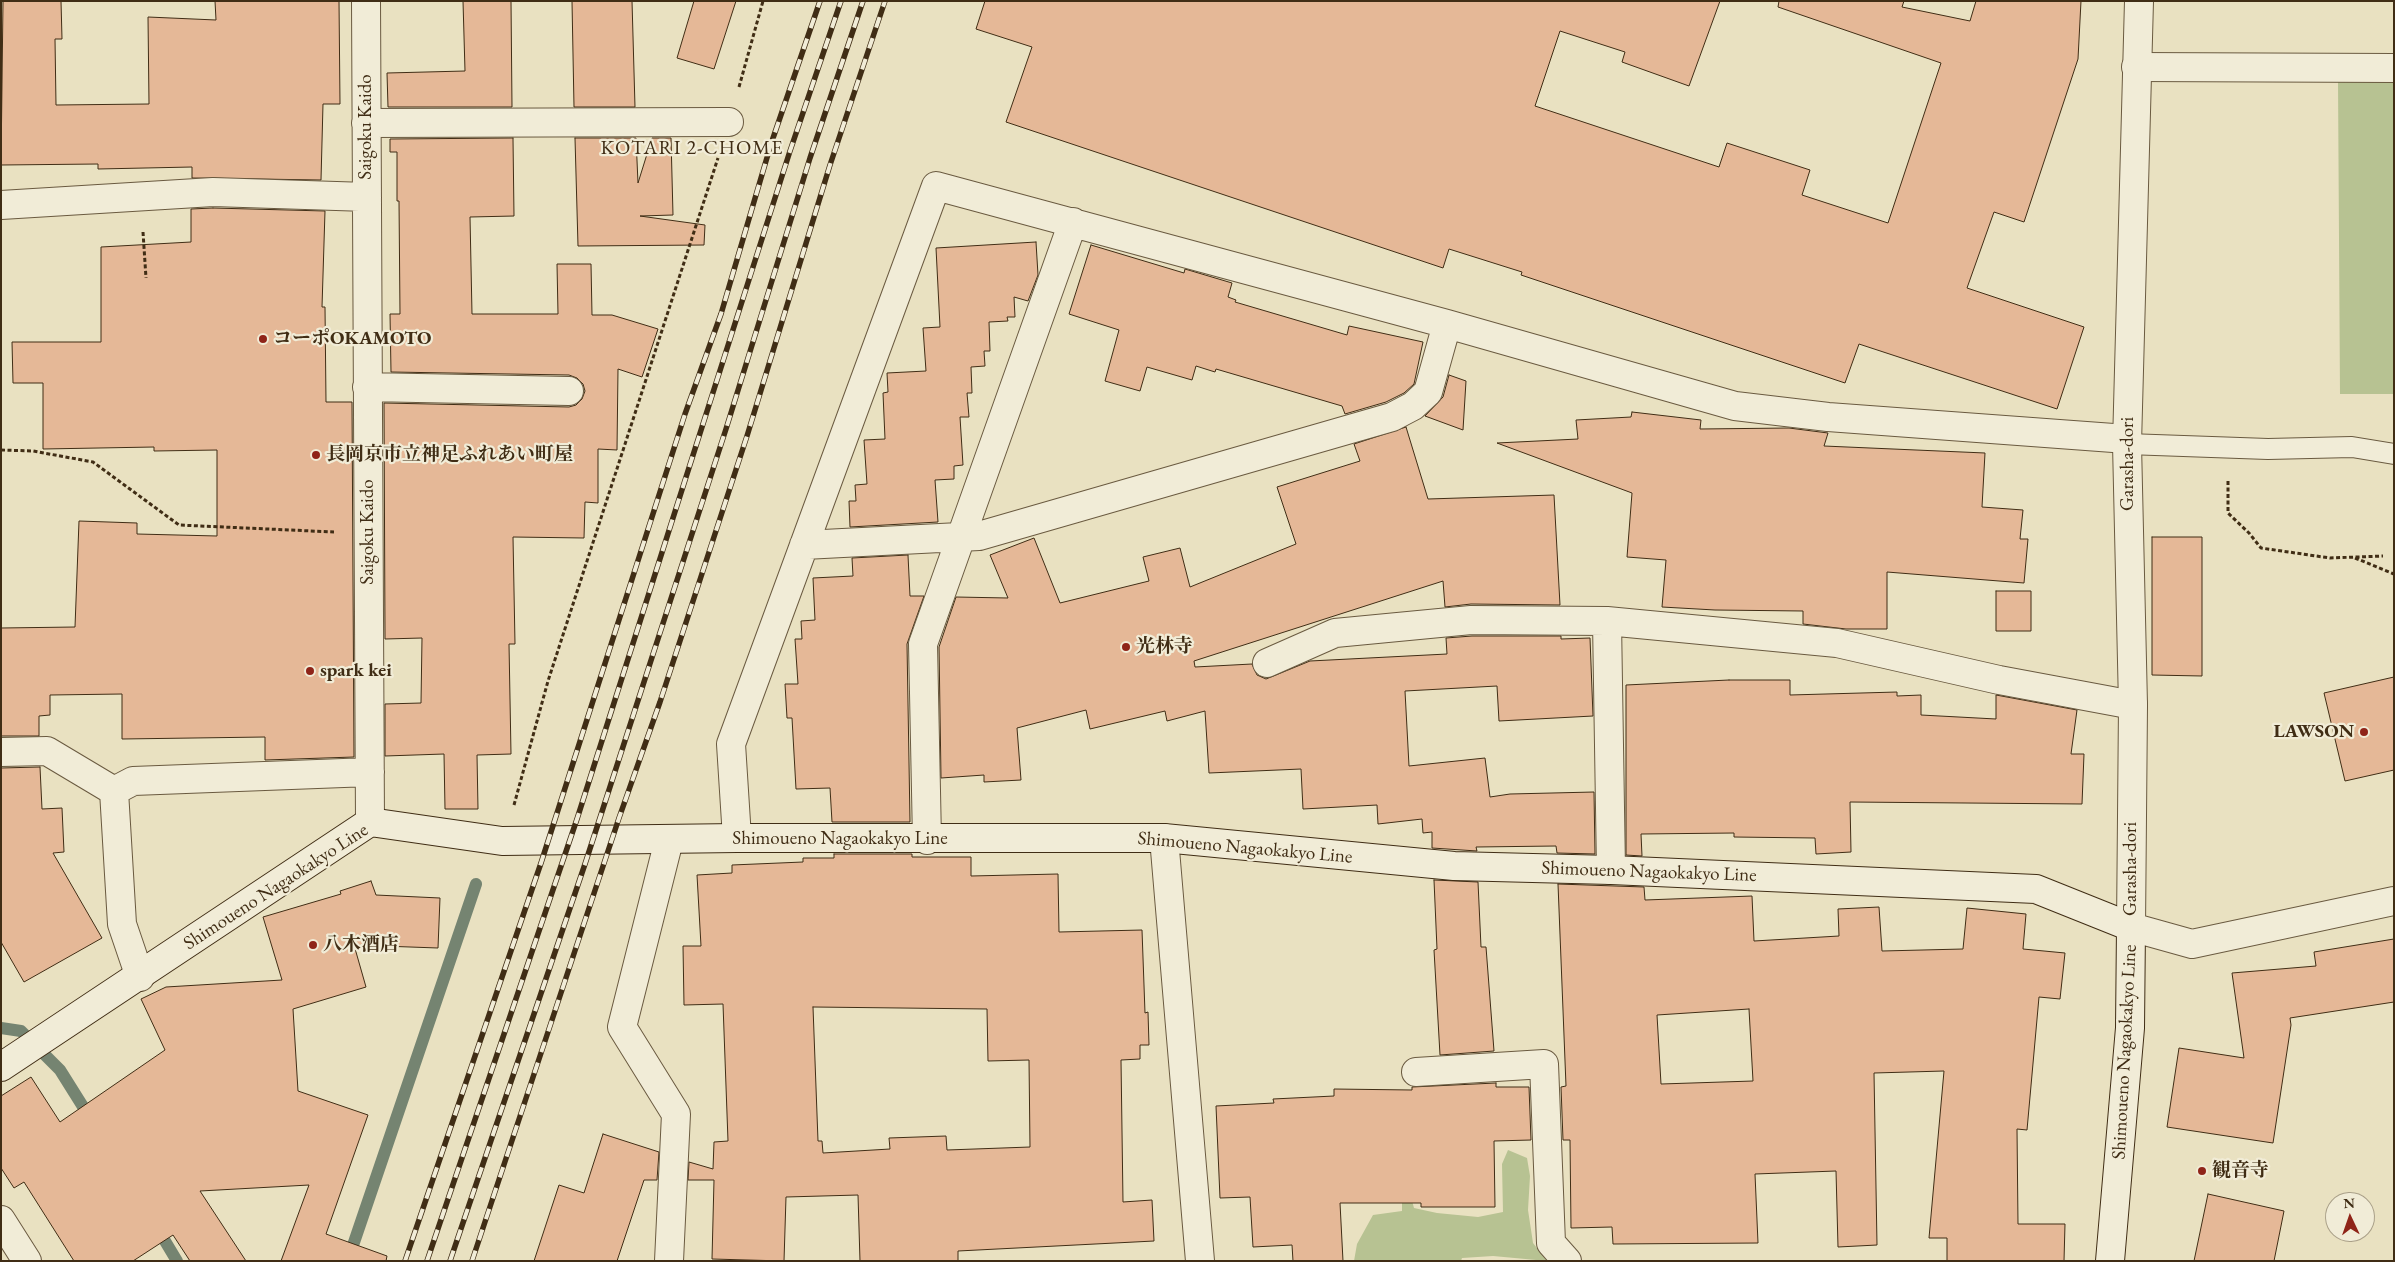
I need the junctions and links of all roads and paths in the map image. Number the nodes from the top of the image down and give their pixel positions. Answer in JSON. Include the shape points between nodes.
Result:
{"nodes":[{"id":1,"x":366,"y":1,"type":"edge"},
{"id":2,"x":763,"y":1,"type":"edge"},
{"id":3,"x":2139,"y":1,"type":"edge"},
{"id":4,"x":2136,"y":67,"type":"junction"},
{"id":5,"x":2394,"y":68,"type":"edge"},
{"id":6,"x":729,"y":122,"type":"junction"},
{"id":7,"x":366,"y":123,"type":"junction"},
{"id":8,"x":142,"y":196,"type":"junction"},
{"id":9,"x":367,"y":196,"type":"junction"},
{"id":10,"x":1,"y":205,"type":"edge"},
{"id":11,"x":1073,"y":222,"type":"junction"},
{"id":12,"x":146,"y":278,"type":"dead end"},
{"id":13,"x":1447,"y":324,"type":"junction"},
{"id":14,"x":367,"y":387,"type":"junction"},
{"id":15,"x":569,"y":391,"type":"dead end"},
{"id":16,"x":2127,"y":442,"type":"junction"},
{"id":17,"x":1,"y":450,"type":"edge"},
{"id":18,"x":2394,"y":454,"type":"edge"},
{"id":19,"x":2228,"y":473,"type":"dead end"},
{"id":20,"x":368,"y":533,"type":"junction"},
{"id":21,"x":961,"y":537,"type":"junction"},
{"id":22,"x":804,"y":545,"type":"junction"},
{"id":23,"x":2383,"y":556,"type":"dead end"},
{"id":24,"x":2354,"y":558,"type":"junction"},
{"id":25,"x":2394,"y":574,"type":"edge"},
{"id":26,"x":1607,"y":621,"type":"junction"},
{"id":27,"x":1267,"y":663,"type":"dead end"},
{"id":28,"x":2132,"y":705,"type":"junction"},
{"id":29,"x":1,"y":752,"type":"edge"},
{"id":30,"x":370,"y":772,"type":"junction"},
{"id":31,"x":114,"y":791,"type":"junction"},
{"id":32,"x":512,"y":814,"type":"dead end"},
{"id":33,"x":370,"y":822,"type":"junction"},
{"id":34,"x":737,"y":838,"type":"junction"},
{"id":35,"x":1164,"y":838,"type":"junction"},
{"id":36,"x":669,"y":840,"type":"junction"},
{"id":37,"x":927,"y":840,"type":"junction"},
{"id":38,"x":1611,"y":870,"type":"junction"},
{"id":39,"x":2394,"y":901,"type":"edge"},
{"id":40,"x":2131,"y":927,"type":"junction"},
{"id":41,"x":140,"y":977,"type":"junction"},
{"id":42,"x":1,"y":1066,"type":"edge"},
{"id":43,"x":1416,"y":1072,"type":"dead end"},
{"id":44,"x":1,"y":1220,"type":"edge"},
{"id":45,"x":28,"y":1261,"type":"edge"},
{"id":46,"x":669,"y":1261,"type":"edge"},
{"id":47,"x":1200,"y":1261,"type":"edge"},
{"id":48,"x":1567,"y":1261,"type":"edge"},
{"id":49,"x":2110,"y":1261,"type":"edge"}],
"edges":[{"from":1,"to":7,"type":"street","name":"Saigoku Kaido"},
{"from":2,"to":6,"type":"path"},
{"from":3,"to":4,"type":"street","name":"Garasha-dori"},
{"from":4,"to":5,"type":"street"},
{"from":4,"to":16,"type":"street","name":"Garasha-dori"},
{"from":6,"to":7,"type":"street"},
{"from":6,"to":32,"type":"path","via":[[548,681]]},
{"from":7,"to":9,"type":"street","name":"Saigoku Kaido"},
{"from":8,"to":9,"type":"street","via":[[213,192]]},
{"from":8,"to":10,"type":"street"},
{"from":8,"to":12,"type":"path"},
{"from":9,"to":14,"type":"street","name":"Saigoku Kaido"},
{"from":11,"to":13,"type":"street"},
{"from":11,"to":21,"type":"street"},
{"from":11,"to":22,"type":"street","via":[[936,186]]},
{"from":13,"to":16,"type":"street","via":[[1735,406]]},
{"from":13,"to":21,"type":"street","via":[[1428,392],[1413,406],[1392,417],[980,536]]},
{"from":14,"to":15,"type":"street"},
{"from":14,"to":20,"type":"street","name":"Saigoku Kaido"},
{"from":16,"to":18,"type":"lane","via":[[2268,449],[2352,447]]},
{"from":16,"to":28,"type":"street","name":"Garasha-dori"},
{"from":17,"to":20,"type":"path","via":[[33,451],[93,462],[178,525]]},
{"from":19,"to":24,"type":"path","via":[[2228,513],[2261,548],[2330,558]]},
{"from":20,"to":30,"type":"street","name":"Saigoku Kaido"},
{"from":21,"to":22,"type":"street"},
{"from":21,"to":37,"type":"street","via":[[923,644]]},
{"from":22,"to":34,"type":"street","via":[[731,744]]},
{"from":23,"to":24,"type":"path"},
{"from":24,"to":25,"type":"path"},
{"from":26,"to":27,"type":"street","via":[[1471,620],[1335,633]]},
{"from":26,"to":28,"type":"street","via":[[1837,643],[1999,680]]},
{"from":26,"to":38,"type":"street"},
{"from":28,"to":40,"type":"street","name":"Garasha-dori"},
{"from":29,"to":31,"type":"street","via":[[47,750]]},
{"from":30,"to":31,"type":"street","via":[[133,780]]},
{"from":30,"to":33,"type":"street","name":"Saigoku Kaido"},
{"from":31,"to":41,"type":"street","via":[[122,924]]},
{"from":33,"to":36,"type":"street","name":"Shimoueno Nagaokakyo Line","via":[[502,841]]},
{"from":33,"to":41,"type":"street","name":"Shimoueno Nagaokakyo Line"},
{"from":34,"to":36,"type":"street","name":"Shimoueno Nagaokakyo Line"},
{"from":34,"to":37,"type":"street","name":"Shimoueno Nagaokakyo Line"},
{"from":35,"to":37,"type":"street","name":"Shimoueno Nagaokakyo Line"},
{"from":35,"to":38,"type":"street","name":"Shimoueno Nagaokakyo Line","via":[[1454,866]]},
{"from":35,"to":47,"type":"street"},
{"from":36,"to":46,"type":"street","via":[[622,1027],[676,1114]]},
{"from":38,"to":40,"type":"street","name":"Shimoueno Nagaokakyo Line","via":[[2036,889]]},
{"from":39,"to":40,"type":"street","via":[[2192,944]]},
{"from":40,"to":49,"type":"street","name":"Shimoueno Nagaokakyo Line","via":[[2130,1028]]},
{"from":41,"to":42,"type":"street","name":"Shimoueno Nagaokakyo Line"},
{"from":43,"to":48,"type":"street","via":[[1544,1064],[1551,1243]]},
{"from":44,"to":45,"type":"street"}]}
